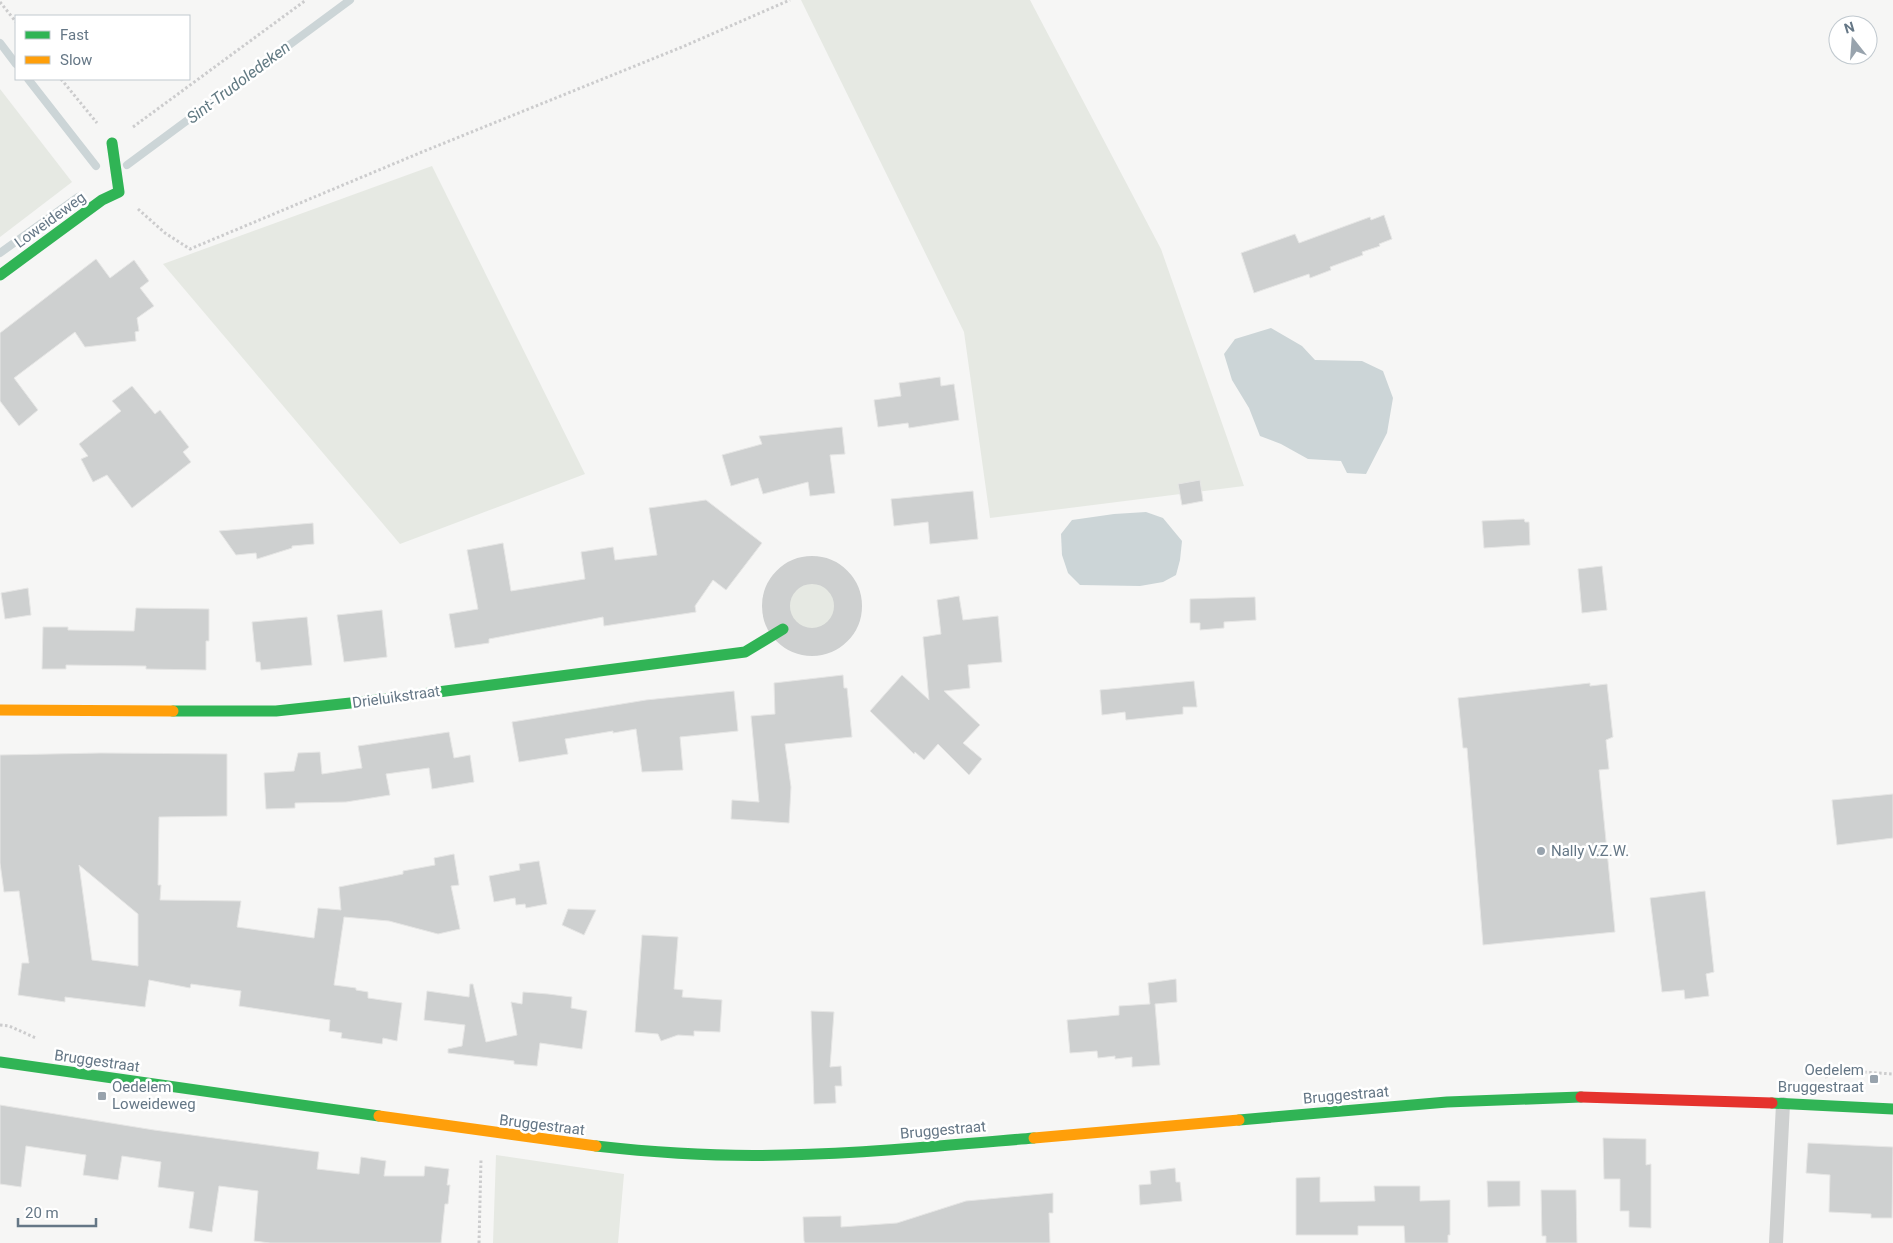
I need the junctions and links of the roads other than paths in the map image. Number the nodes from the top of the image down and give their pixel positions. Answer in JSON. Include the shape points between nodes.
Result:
{"nodes":[{"id":1,"x":112,"y":143,"type":"road end"},
{"id":2,"x":0,"y":275,"type":"edge"},
{"id":3,"x":782,"y":629,"type":"dead end"},
{"id":4,"x":0,"y":710,"type":"edge"},
{"id":5,"x":0,"y":1062,"type":"edge"},
{"id":6,"x":1783,"y":1104,"type":"junction"},
{"id":7,"x":1893,"y":1109,"type":"edge"},
{"id":8,"x":1776,"y":1243,"type":"edge"}],
"edges":[{"from":1,"to":2,"type":"main road","name":"Loweideweg","via":[[119,192],[102,200]]},
{"from":3,"to":4,"type":"main road","name":"Drieluikstraat","via":[[745,652],[276,711]]},
{"from":5,"to":6,"type":"main road","name":"Bruggestraat","via":[[482,1132],[651,1152],[784,1155],[890,1150],[1446,1102],[1588,1098]]},
{"from":6,"to":7,"type":"main road","name":"Bruggestraat"},
{"from":6,"to":8,"type":"lane"}]}
